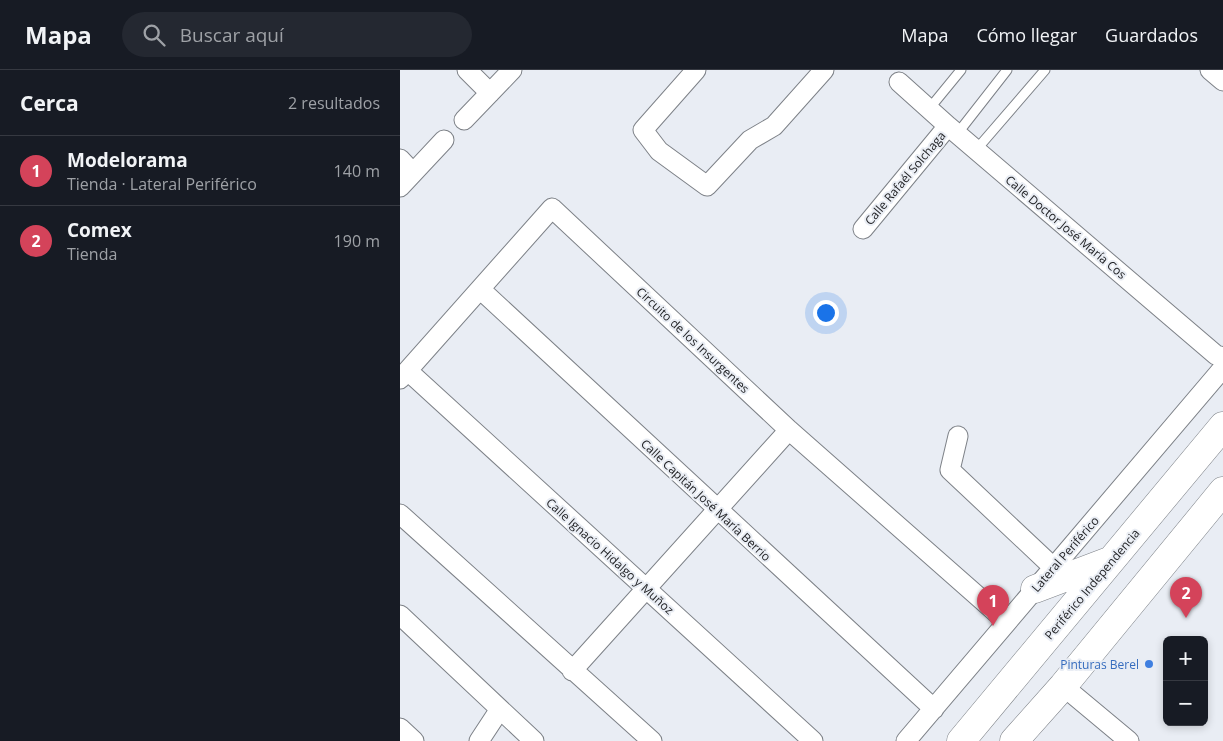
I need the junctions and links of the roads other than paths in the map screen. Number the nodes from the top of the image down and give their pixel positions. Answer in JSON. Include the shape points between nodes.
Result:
{"nodes":[{"id":1,"x":467,"y":70,"type":"edge"},
{"id":2,"x":512,"y":70,"type":"edge"},
{"id":3,"x":696,"y":70,"type":"edge"},
{"id":4,"x":824,"y":70,"type":"edge"},
{"id":5,"x":962,"y":70,"type":"edge"},
{"id":6,"x":1007,"y":70,"type":"edge"},
{"id":7,"x":1045,"y":70,"type":"edge"},
{"id":8,"x":1210,"y":70,"type":"edge"},
{"id":9,"x":1223,"y":81,"type":"edge"},
{"id":10,"x":899,"y":82,"type":"dead end"},
{"id":11,"x":490,"y":93,"type":"junction"},
{"id":12,"x":924,"y":104,"type":"junction"},
{"id":13,"x":464,"y":120,"type":"dead end"},
{"id":14,"x":952,"y":130,"type":"junction"},
{"id":15,"x":444,"y":140,"type":"dead end"},
{"id":16,"x":976,"y":150,"type":"junction"},
{"id":17,"x":400,"y":159,"type":"edge"},
{"id":18,"x":413,"y":172,"type":"junction"},
{"id":19,"x":400,"y":187,"type":"edge"},
{"id":20,"x":863,"y":229,"type":"dead end"},
{"id":21,"x":480,"y":289,"type":"junction"},
{"id":22,"x":1221,"y":364,"type":"edge"},
{"id":23,"x":404,"y":375,"type":"edge"},
{"id":24,"x":1223,"y":426,"type":"edge"},
{"id":25,"x":789,"y":430,"type":"junction"},
{"id":26,"x":958,"y":436,"type":"dead end"},
{"id":27,"x":1223,"y":491,"type":"edge"},
{"id":28,"x":716,"y":510,"type":"junction"},
{"id":29,"x":400,"y":514,"type":"edge"},
{"id":30,"x":1111,"y":561,"type":"junction"},
{"id":31,"x":1054,"y":568,"type":"junction"},
{"id":32,"x":645,"y":589,"type":"junction"},
{"id":33,"x":1035,"y":589,"type":"junction"},
{"id":34,"x":400,"y":616,"type":"edge"},
{"id":35,"x":1007,"y":622,"type":"junction"},
{"id":36,"x":572,"y":671,"type":"junction"},
{"id":37,"x":1063,"y":686,"type":"junction"},
{"id":38,"x":500,"y":709,"type":"junction"},
{"id":39,"x":934,"y":709,"type":"junction"},
{"id":40,"x":400,"y":728,"type":"edge"},
{"id":41,"x":482,"y":740,"type":"edge"},
{"id":42,"x":414,"y":741,"type":"edge"},
{"id":43,"x":534,"y":741,"type":"edge"},
{"id":44,"x":652,"y":741,"type":"edge"},
{"id":45,"x":813,"y":741,"type":"edge"},
{"id":46,"x":906,"y":741,"type":"edge"},
{"id":47,"x":961,"y":741,"type":"edge"},
{"id":48,"x":1014,"y":741,"type":"edge"},
{"id":49,"x":1129,"y":741,"type":"edge"}],
"edges":[{"from":1,"to":11,"type":"street"},
{"from":2,"to":11,"type":"street"},
{"from":3,"to":4,"type":"street","via":[[643,130],[659,151],[707,186],[750,140],[774,126]]},
{"from":5,"to":12,"type":"lane"},
{"from":6,"to":14,"type":"lane"},
{"from":7,"to":16,"type":"lane"},
{"from":8,"to":9,"type":"street"},
{"from":10,"to":12,"type":"street","name":"Calle Doctor José María Cos"},
{"from":11,"to":13,"type":"street"},
{"from":12,"to":14,"type":"street","name":"Calle Doctor José María Cos"},
{"from":14,"to":16,"type":"street","name":"Calle Doctor José María Cos"},
{"from":14,"to":20,"type":"street","name":"Calle Rafaél Solchaga"},
{"from":15,"to":18,"type":"street"},
{"from":16,"to":22,"type":"street","name":"Calle Doctor José María Cos"},
{"from":17,"to":18,"type":"street"},
{"from":18,"to":19,"type":"street"},
{"from":21,"to":23,"type":"street","name":"Circuito de los Insurgentes"},
{"from":21,"to":25,"type":"street","name":"Circuito de los Insurgentes","via":[[552,208]]},
{"from":21,"to":28,"type":"street","name":"Calle Capitán José María Berrio"},
{"from":22,"to":31,"type":"street","name":"Lateral Periférico"},
{"from":23,"to":32,"type":"street","name":"Calle Ignacio Hidalgo y Muñoz"},
{"from":24,"to":30,"type":"highway","name":"Periférico Independencia"},
{"from":25,"to":28,"type":"street"},
{"from":25,"to":35,"type":"street","name":"Circuito de los Insurgentes"},
{"from":26,"to":31,"type":"street","via":[[950,470]]},
{"from":27,"to":37,"type":"highway"},
{"from":28,"to":32,"type":"street"},
{"from":28,"to":39,"type":"street","name":"Calle Capitán José María Berrio"},
{"from":29,"to":36,"type":"street"},
{"from":30,"to":33,"type":"highway"},
{"from":30,"to":47,"type":"highway","name":"Periférico Independencia"},
{"from":31,"to":33,"type":"street","name":"Lateral Periférico"},
{"from":32,"to":36,"type":"street"},
{"from":32,"to":45,"type":"street","name":"Calle Ignacio Hidalgo y Muñoz"},
{"from":33,"to":35,"type":"street","name":"Lateral Periférico"},
{"from":34,"to":38,"type":"street"},
{"from":35,"to":39,"type":"street","name":"Lateral Periférico"},
{"from":36,"to":44,"type":"street"},
{"from":37,"to":48,"type":"highway"},
{"from":37,"to":49,"type":"street"},
{"from":38,"to":41,"type":"street"},
{"from":38,"to":43,"type":"street"},
{"from":39,"to":46,"type":"street","name":"Lateral Periférico"},
{"from":40,"to":42,"type":"street"}]}
